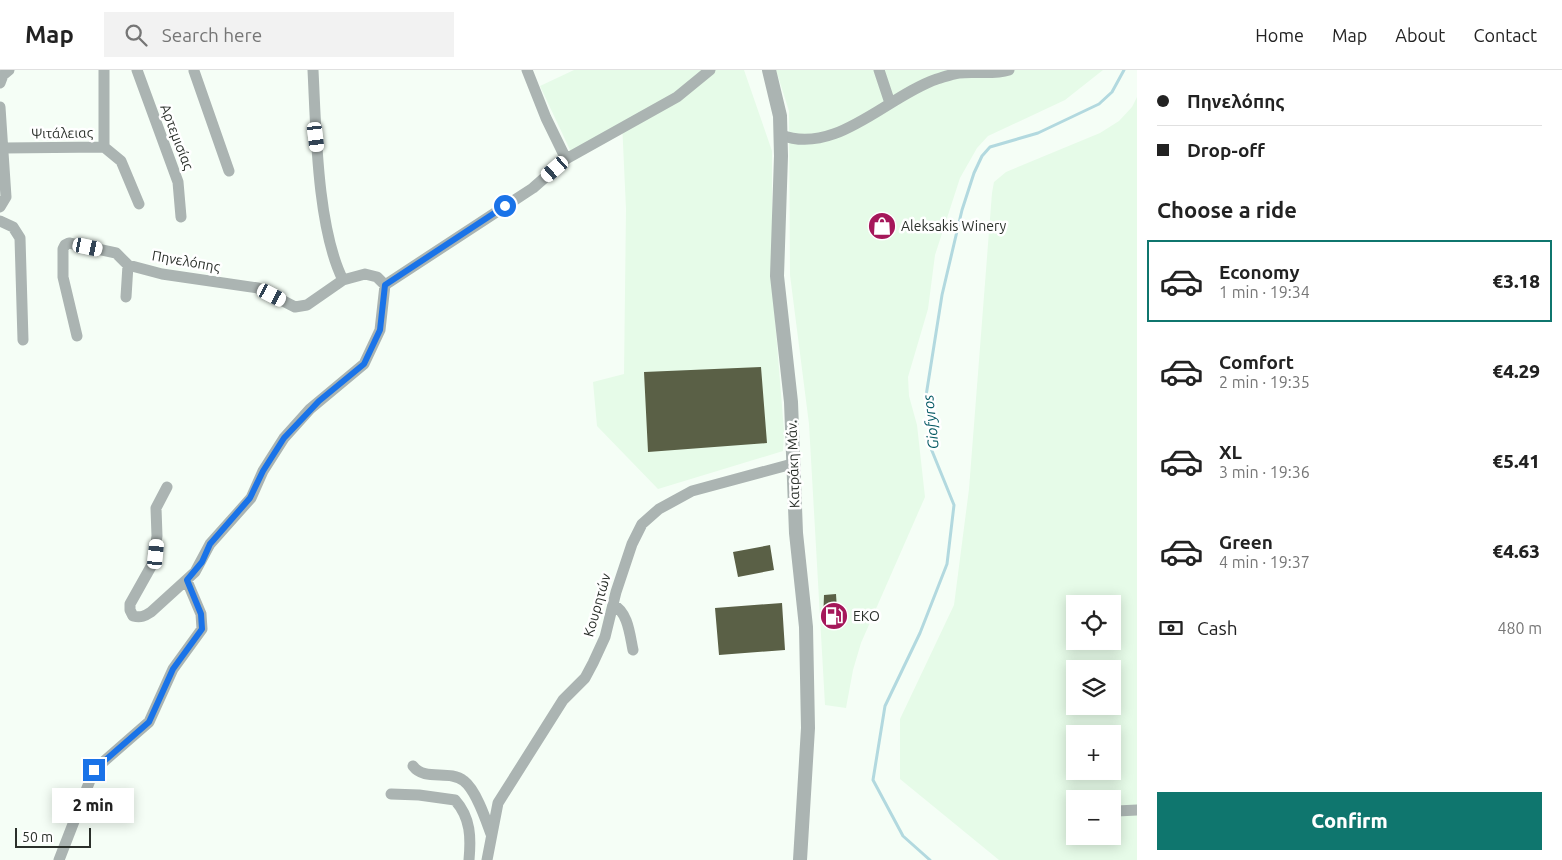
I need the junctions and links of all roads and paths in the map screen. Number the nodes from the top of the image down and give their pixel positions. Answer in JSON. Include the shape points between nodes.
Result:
{"nodes":[{"id":1,"x":9,"y":70,"type":"edge"},
{"id":2,"x":104,"y":70,"type":"edge"},
{"id":3,"x":137,"y":70,"type":"edge"},
{"id":4,"x":196,"y":70,"type":"edge"},
{"id":5,"x":313,"y":70,"type":"edge"},
{"id":6,"x":527,"y":70,"type":"edge"},
{"id":7,"x":710,"y":70,"type":"edge"},
{"id":8,"x":768,"y":70,"type":"edge"},
{"id":9,"x":879,"y":70,"type":"edge"},
{"id":10,"x":1009,"y":70,"type":"edge"},
{"id":11,"x":0,"y":83,"type":"edge"},
{"id":12,"x":890,"y":103,"type":"junction"},
{"id":13,"x":0,"y":107,"type":"edge"},
{"id":14,"x":781,"y":135,"type":"junction"},
{"id":15,"x":104,"y":147,"type":"junction"},
{"id":16,"x":4,"y":148,"type":"junction"},
{"id":17,"x":566,"y":159,"type":"junction"},
{"id":18,"x":229,"y":171,"type":"dead end"},
{"id":19,"x":139,"y":204,"type":"dead end"},
{"id":20,"x":0,"y":207,"type":"edge"},
{"id":21,"x":180,"y":217,"type":"dead end"},
{"id":22,"x":0,"y":221,"type":"edge"},
{"id":23,"x":128,"y":265,"type":"junction"},
{"id":24,"x":343,"y":280,"type":"junction"},
{"id":25,"x":385,"y":285,"type":"junction"},
{"id":26,"x":126,"y":296,"type":"dead end"},
{"id":27,"x":77,"y":336,"type":"dead end"},
{"id":28,"x":23,"y":340,"type":"dead end"},
{"id":29,"x":792,"y":464,"type":"junction"},
{"id":30,"x":167,"y":487,"type":"dead end"},
{"id":31,"x":187,"y":580,"type":"junction"},
{"id":32,"x":613,"y":605,"type":"junction"},
{"id":33,"x":633,"y":650,"type":"dead end"},
{"id":34,"x":413,"y":766,"type":"dead end"},
{"id":35,"x":391,"y":794,"type":"dead end"},
{"id":36,"x":1137,"y":810,"type":"edge"},
{"id":37,"x":1121,"y":812,"type":"edge"},
{"id":38,"x":492,"y":838,"type":"junction"},
{"id":39,"x":59,"y":860,"type":"edge"},
{"id":40,"x":469,"y":860,"type":"edge"},
{"id":41,"x":487,"y":860,"type":"edge"},
{"id":42,"x":800,"y":860,"type":"edge"}],
"edges":[{"from":1,"to":11,"type":"street"},
{"from":2,"to":15,"type":"street","name":"Ψιτάλειας"},
{"from":3,"to":21,"type":"street","name":"Αρτεμισίας","via":[[178,182]]},
{"from":4,"to":18,"type":"street"},
{"from":5,"to":24,"type":"street","via":[[316,137],[325,215],[334,263]]},
{"from":6,"to":17,"type":"street"},
{"from":7,"to":17,"type":"street","via":[[677,97]]},
{"from":8,"to":14,"type":"street","name":"Κατράκη Μάν.","via":[[777,98]]},
{"from":9,"to":12,"type":"street"},
{"from":10,"to":12,"type":"street","via":[[958,73],[922,84]]},
{"from":12,"to":14,"type":"street","via":[[837,134],[812,140]]},
{"from":13,"to":16,"type":"street"},
{"from":14,"to":29,"type":"street","name":"Κατράκη Μάν.","via":[[777,268],[783,350],[791,402]]},
{"from":15,"to":16,"type":"street","name":"Ψιτάλειας"},
{"from":15,"to":19,"type":"street","via":[[121,161]]},
{"from":16,"to":20,"type":"street","via":[[6,198]]},
{"from":17,"to":25,"type":"street","via":[[533,188]]},
{"from":22,"to":28,"type":"street","via":[[14,226],[20,238]]},
{"from":23,"to":24,"type":"street","name":"Πηνελόπης","via":[[162,274],[258,288],[295,306],[307,305]]},
{"from":23,"to":26,"type":"street"},
{"from":23,"to":27,"type":"street","name":"Πηνελόπης","via":[[116,252],[65,245],[63,277]]},
{"from":24,"to":25,"type":"street","name":"Πηνελόπης","via":[[365,274],[377,277]]},
{"from":25,"to":31,"type":"street","via":[[380,330],[364,364],[319,401],[284,438],[250,498],[210,544],[202,562]]},
{"from":29,"to":32,"type":"street","name":"Κουρητών","via":[[692,491],[654,512],[634,538]]},
{"from":29,"to":42,"type":"street","name":"Κατράκη Μάν.","via":[[808,687]]},
{"from":30,"to":31,"type":"street","via":[[156,508],[157,536],[153,563],[130,604],[133,616],[144,617]]},
{"from":31,"to":39,"type":"street","via":[[201,614],[202,629],[173,669],[149,722],[94,770]]},
{"from":32,"to":33,"type":"street","via":[[624,617]]},
{"from":32,"to":38,"type":"street","name":"Κουρητών","via":[[605,637],[587,674],[563,700],[498,803]]},
{"from":34,"to":38,"type":"street","via":[[423,774],[454,776],[466,782]]},
{"from":35,"to":40,"type":"street","via":[[455,800],[470,827]]},
{"from":36,"to":37,"type":"street"},
{"from":38,"to":41,"type":"street","name":"Κουρητών"}]}
